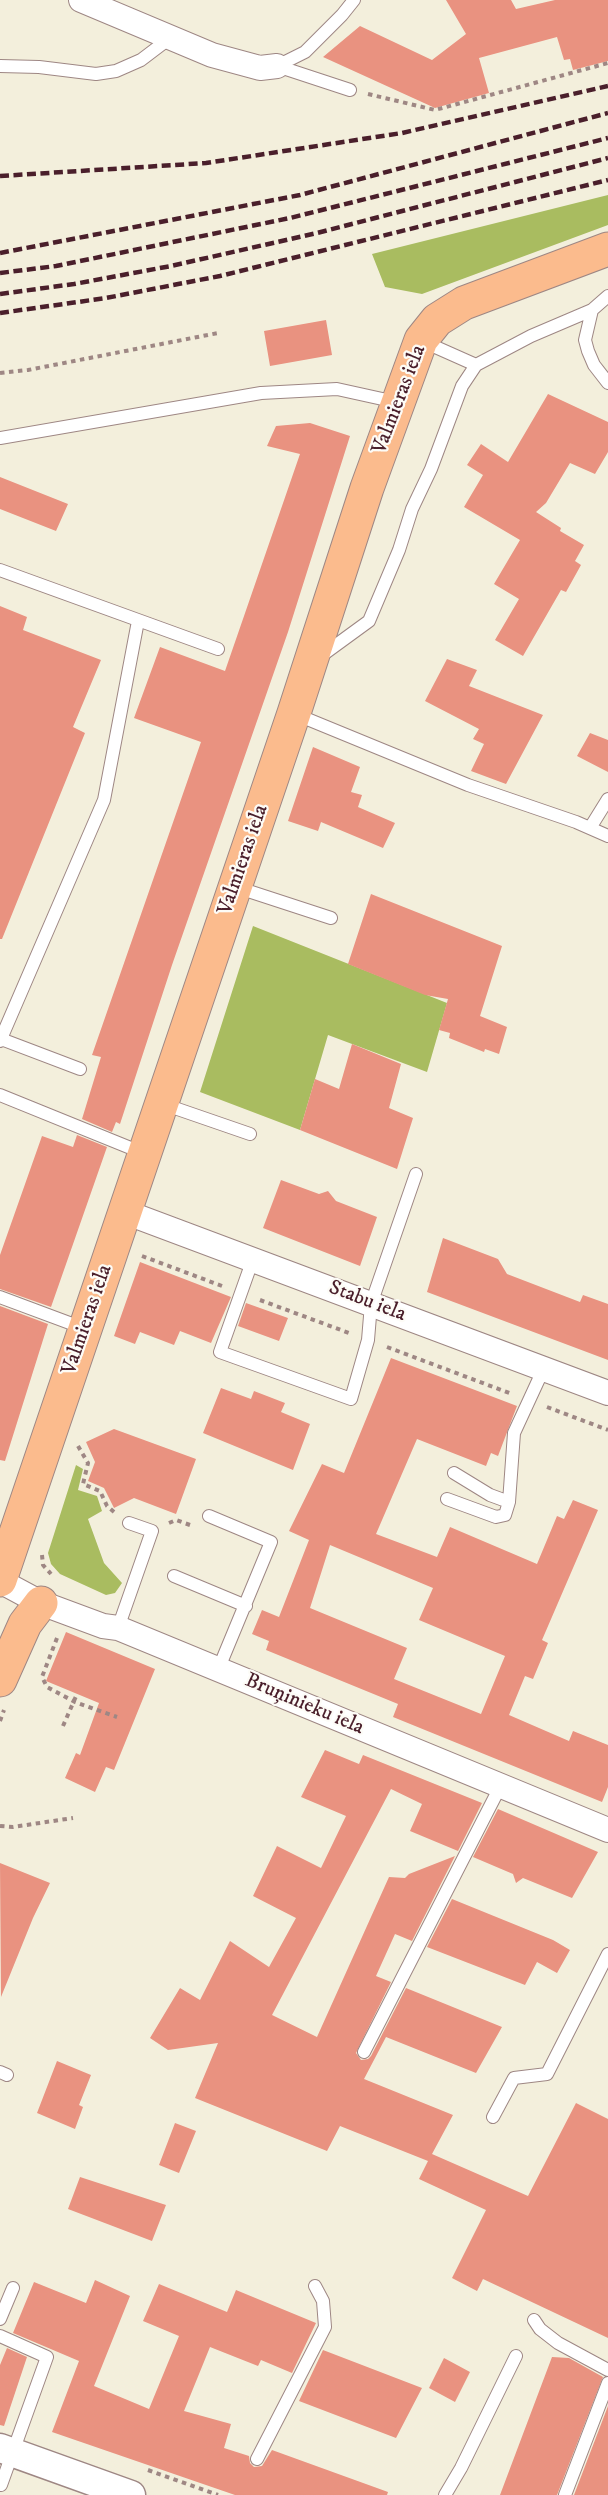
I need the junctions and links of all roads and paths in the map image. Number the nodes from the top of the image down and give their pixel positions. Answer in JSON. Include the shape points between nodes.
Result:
{"nodes":[{"id":1,"x":81,"y":0,"type":"edge"},
{"id":2,"x":354,"y":0,"type":"edge"},
{"id":3,"x":170,"y":38,"type":"junction"},
{"id":4,"x":608,"y":63,"type":"edge"},
{"id":5,"x":0,"y":66,"type":"edge"},
{"id":6,"x":277,"y":66,"type":"junction"},
{"id":7,"x":350,"y":90,"type":"joint"},
{"id":8,"x":608,"y":249,"type":"edge"},
{"id":9,"x":608,"y":296,"type":"edge"},
{"id":10,"x":592,"y":310,"type":"junction"},
{"id":11,"x":218,"y":333,"type":"dead end"},
{"id":12,"x":421,"y":340,"type":"junction"},
{"id":13,"x":476,"y":364,"type":"junction"},
{"id":14,"x":0,"y":373,"type":"edge"},
{"id":15,"x":608,"y":382,"type":"edge"},
{"id":16,"x":398,"y":402,"type":"junction"},
{"id":17,"x":0,"y":438,"type":"edge"},
{"id":18,"x":0,"y":570,"type":"edge"},
{"id":19,"x":138,"y":621,"type":"junction"},
{"id":20,"x":218,"y":650,"type":"dead end"},
{"id":21,"x":310,"y":664,"type":"junction"},
{"id":22,"x":294,"y":713,"type":"junction"},
{"id":23,"x":608,"y":799,"type":"edge"},
{"id":24,"x":590,"y":828,"type":"junction"},
{"id":25,"x":608,"y":836,"type":"edge"},
{"id":26,"x":235,"y":887,"type":"junction"},
{"id":27,"x":331,"y":918,"type":"dead end"},
{"id":28,"x":0,"y":1040,"type":"edge"},
{"id":29,"x":80,"y":1069,"type":"dead end"},
{"id":30,"x":0,"y":1095,"type":"edge"},
{"id":31,"x":162,"y":1104,"type":"junction"},
{"id":32,"x":250,"y":1134,"type":"dead end"},
{"id":33,"x":144,"y":1154,"type":"junction"},
{"id":34,"x":416,"y":1174,"type":"dead end"},
{"id":35,"x":125,"y":1212,"type":"junction"},
{"id":36,"x":253,"y":1258,"type":"junction"},
{"id":37,"x":0,"y":1297,"type":"edge"},
{"id":38,"x":371,"y":1304,"type":"junction"},
{"id":39,"x":85,"y":1329,"type":"junction"},
{"id":40,"x":544,"y":1368,"type":"junction"},
{"id":41,"x":608,"y":1393,"type":"edge"},
{"id":42,"x":75,"y":1442,"type":"dead end"},
{"id":43,"x":90,"y":1451,"type":"dead end"},
{"id":44,"x":83,"y":1454,"type":"junction"},
{"id":45,"x":454,"y":1473,"type":"dead end"},
{"id":46,"x":447,"y":1498,"type":"dead end"},
{"id":47,"x":508,"y":1502,"type":"junction"},
{"id":48,"x":209,"y":1516,"type":"joint"},
{"id":49,"x":129,"y":1523,"type":"joint"},
{"id":50,"x":152,"y":1532,"type":"junction"},
{"id":51,"x":174,"y":1576,"type":"dead end"},
{"id":52,"x":0,"y":1580,"type":"edge"},
{"id":53,"x":41,"y":1603,"type":"junction"},
{"id":54,"x":246,"y":1606,"type":"junction"},
{"id":55,"x":118,"y":1628,"type":"junction"},
{"id":56,"x":58,"y":1635,"type":"dead end"},
{"id":57,"x":218,"y":1670,"type":"junction"},
{"id":58,"x":0,"y":1680,"type":"edge"},
{"id":59,"x":77,"y":1694,"type":"dead end"},
{"id":60,"x":75,"y":1702,"type":"junction"},
{"id":61,"x":117,"y":1716,"type":"dead end"},
{"id":62,"x":63,"y":1726,"type":"dead end"},
{"id":63,"x":501,"y":1786,"type":"junction"},
{"id":64,"x":73,"y":1818,"type":"dead end"},
{"id":65,"x":0,"y":1826,"type":"edge"},
{"id":66,"x":608,"y":1830,"type":"edge"},
{"id":67,"x":608,"y":1954,"type":"edge"},
{"id":68,"x":364,"y":2052,"type":"dead end"},
{"id":69,"x":493,"y":2117,"type":"dead end"},
{"id":70,"x":315,"y":2286,"type":"dead end"},
{"id":71,"x":13,"y":2288,"type":"dead end"},
{"id":72,"x":0,"y":2319,"type":"edge"},
{"id":73,"x":534,"y":2320,"type":"dead end"},
{"id":74,"x":0,"y":2336,"type":"edge"},
{"id":75,"x":516,"y":2356,"type":"dead end"},
{"id":76,"x":608,"y":2370,"type":"edge"},
{"id":77,"x":608,"y":2383,"type":"edge"},
{"id":78,"x":6,"y":2450,"type":"edge"},
{"id":79,"x":257,"y":2459,"type":"dead end"},
{"id":80,"x":1,"y":2485,"type":"edge"},
{"id":81,"x":131,"y":2495,"type":"edge"},
{"id":82,"x":445,"y":2495,"type":"edge"},
{"id":83,"x":565,"y":2495,"type":"edge"}],
"edges":[{"from":1,"to":3,"type":"street"},
{"from":2,"to":6,"type":"lane","via":[[304,52]]},
{"from":3,"to":5,"type":"lane","via":[[141,60],[116,71],[96,74]]},
{"from":3,"to":6,"type":"street","via":[[241,65]]},
{"from":4,"to":7,"type":"path","via":[[435,110]]},
{"from":6,"to":7,"type":"lane"},
{"from":8,"to":12,"type":"main road","name":"Valmieras iela","via":[[464,303],[437,320]]},
{"from":9,"to":10,"type":"lane"},
{"from":10,"to":13,"type":"lane"},
{"from":10,"to":15,"type":"lane","via":[[585,340],[594,365]]},
{"from":11,"to":14,"type":"path"},
{"from":12,"to":13,"type":"lane"},
{"from":12,"to":16,"type":"main road","name":"Valmieras iela"},
{"from":13,"to":21,"type":"lane","via":[[462,387],[369,621]]},
{"from":16,"to":17,"type":"lane","via":[[337,389],[261,393]]},
{"from":16,"to":21,"type":"main road","name":"Valmieras iela"},
{"from":18,"to":19,"type":"lane"},
{"from":19,"to":20,"type":"lane"},
{"from":19,"to":28,"type":"lane","via":[[104,800]]},
{"from":21,"to":22,"type":"main road","name":"Valmieras iela"},
{"from":22,"to":24,"type":"lane","via":[[468,785]]},
{"from":22,"to":26,"type":"main road","name":"Valmieras iela"},
{"from":23,"to":24,"type":"lane"},
{"from":24,"to":25,"type":"lane"},
{"from":26,"to":27,"type":"lane"},
{"from":26,"to":31,"type":"main road","name":"Valmieras iela"},
{"from":28,"to":29,"type":"lane"},
{"from":30,"to":33,"type":"lane"},
{"from":31,"to":32,"type":"lane"},
{"from":31,"to":33,"type":"main road","name":"Valmieras iela"},
{"from":33,"to":35,"type":"main road","name":"Valmieras iela"},
{"from":34,"to":38,"type":"lane"},
{"from":35,"to":36,"type":"street","name":"Stabu iela"},
{"from":35,"to":39,"type":"main road","name":"Valmieras iela"},
{"from":36,"to":38,"type":"street","name":"Stabu iela"},
{"from":36,"to":38,"type":"lane","via":[[220,1352],[351,1399],[366,1349]]},
{"from":37,"to":39,"type":"lane"},
{"from":38,"to":40,"type":"street","name":"Stabu iela"},
{"from":39,"to":52,"type":"main road","name":"Valmieras iela"},
{"from":40,"to":41,"type":"street","name":"Stabu iela"},
{"from":40,"to":47,"type":"lane","via":[[514,1434]]},
{"from":42,"to":44,"type":"path"},
{"from":43,"to":44,"type":"path"},
{"from":44,"to":49,"type":"path","via":[[88,1463],[83,1484],[100,1491],[107,1506]]},
{"from":45,"to":47,"type":"lane","via":[[490,1496]]},
{"from":46,"to":47,"type":"lane","via":[[498,1518],[505,1515]]},
{"from":48,"to":50,"type":"path","via":[[196,1526],[176,1520]]},
{"from":48,"to":54,"type":"lane","via":[[272,1542]]},
{"from":49,"to":50,"type":"lane"},
{"from":50,"to":55,"type":"lane"},
{"from":51,"to":54,"type":"lane"},
{"from":52,"to":53,"type":"street","name":"Bruņinieku iela"},
{"from":53,"to":55,"type":"street","name":"Bruņinieku iela"},
{"from":53,"to":58,"type":"main road","via":[[25,1624]]},
{"from":54,"to":57,"type":"lane"},
{"from":55,"to":57,"type":"street","name":"Bruņinieku iela"},
{"from":56,"to":60,"type":"path","via":[[42,1677],[47,1687]]},
{"from":57,"to":63,"type":"street","name":"Bruņinieku iela"},
{"from":59,"to":60,"type":"path"},
{"from":60,"to":61,"type":"path"},
{"from":60,"to":62,"type":"path"},
{"from":63,"to":66,"type":"street","name":"Bruņinieku iela"},
{"from":63,"to":68,"type":"lane"},
{"from":64,"to":65,"type":"path"},
{"from":67,"to":69,"type":"lane","via":[[547,2074],[514,2078]]},
{"from":70,"to":79,"type":"lane","via":[[323,2301],[325,2327]]},
{"from":71,"to":72,"type":"lane"},
{"from":73,"to":76,"type":"lane","via":[[558,2343]]},
{"from":74,"to":78,"type":"lane","via":[[47,2357]]},
{"from":75,"to":82,"type":"lane"},
{"from":77,"to":83,"type":"lane"},
{"from":78,"to":80,"type":"lane"},
{"from":78,"to":81,"type":"street"}]}
